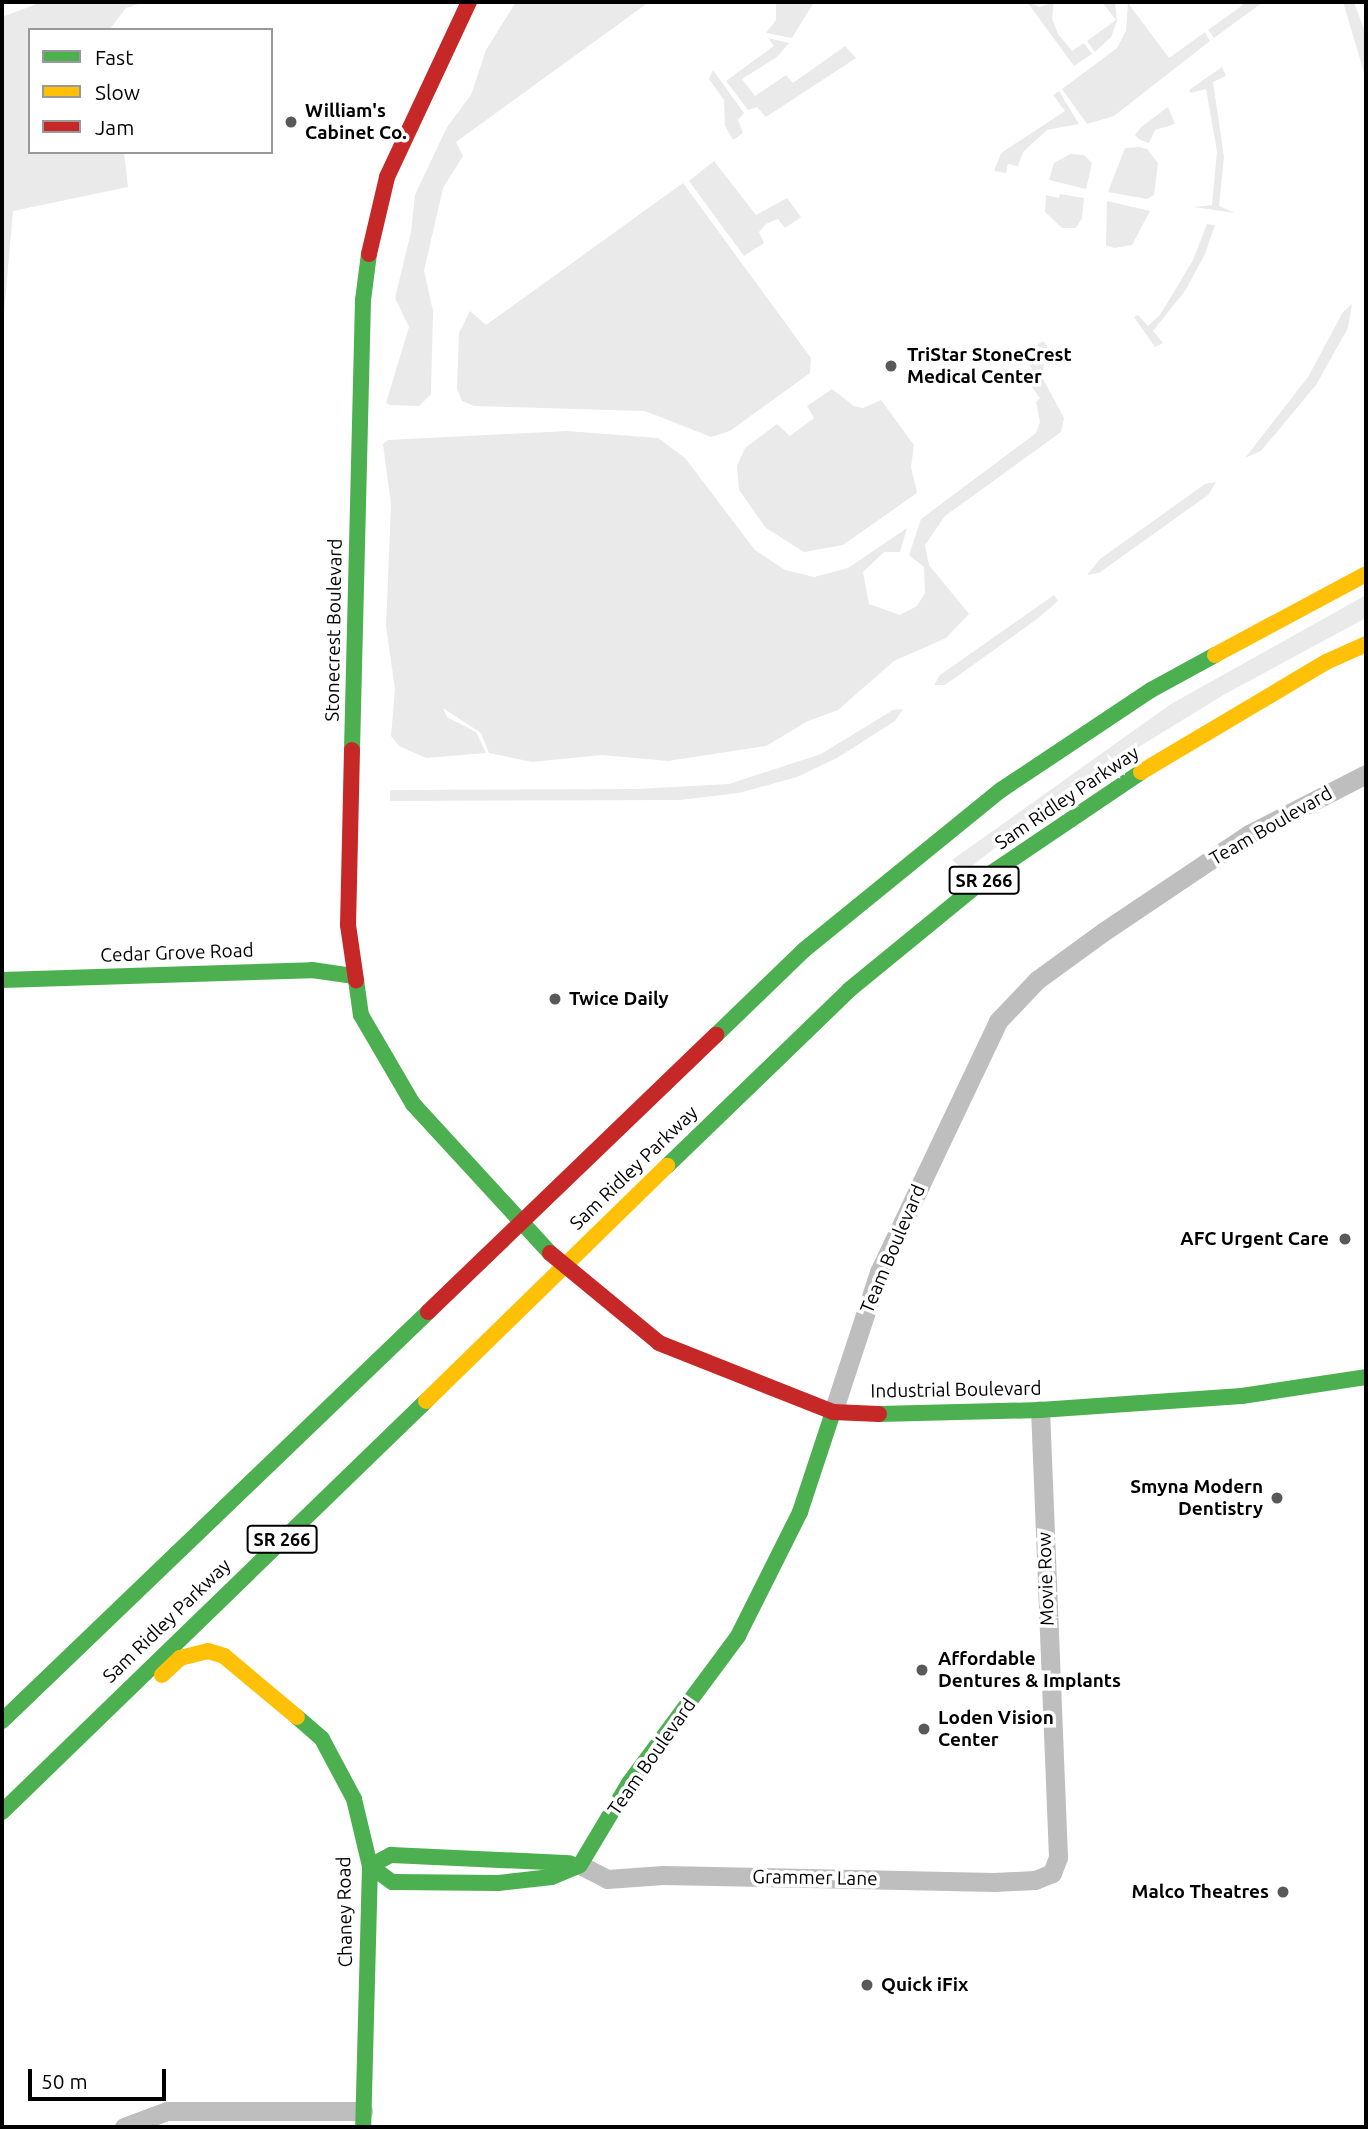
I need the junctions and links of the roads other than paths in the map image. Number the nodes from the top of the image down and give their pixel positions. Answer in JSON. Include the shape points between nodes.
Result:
{"nodes":[{"id":1,"x":469,"y":2,"type":"edge"},
{"id":2,"x":1366,"y":574,"type":"edge"},
{"id":3,"x":1366,"y":644,"type":"edge"},
{"id":4,"x":1366,"y":774,"type":"edge"},
{"id":5,"x":353,"y":976,"type":"junction"},
{"id":6,"x":2,"y":980,"type":"edge"},
{"id":7,"x":519,"y":1223,"type":"junction"},
{"id":8,"x":563,"y":1266,"type":"junction"},
{"id":9,"x":1366,"y":1377,"type":"edge"},
{"id":10,"x":1040,"y":1410,"type":"junction"},
{"id":11,"x":833,"y":1412,"type":"junction"},
{"id":12,"x":2,"y":1721,"type":"edge"},
{"id":13,"x":2,"y":1812,"type":"edge"},
{"id":14,"x":2,"y":1819,"type":"edge"},
{"id":15,"x":453,"y":1856,"type":"junction"},
{"id":16,"x":580,"y":1865,"type":"junction"},
{"id":17,"x":370,"y":1866,"type":"junction"},
{"id":18,"x":1052,"y":1873,"type":"joint"},
{"id":19,"x":607,"y":1879,"type":"junction"},
{"id":20,"x":453,"y":1883,"type":"junction"},
{"id":21,"x":498,"y":1883,"type":"junction"},
{"id":22,"x":363,"y":2119,"type":"edge"},
{"id":23,"x":124,"y":2127,"type":"edge"}],
"edges":[{"from":1,"to":5,"type":"main road","name":"Stonecrest Boulevard","via":[[387,177],[371,237],[363,300],[348,887]]},
{"from":2,"to":7,"type":"main road","name":"Sam Ridley Parkway","number":"SR 266","via":[[1151,690],[1001,790],[804,950]]},
{"from":3,"to":8,"type":"main road","name":"Sam Ridley Parkway","number":"SR 266","via":[[1326,662],[1173,751],[993,872],[849,990]]},
{"from":4,"to":11,"type":"street","name":"Team Boulevard","via":[[1249,834],[1037,980],[998,1021],[880,1272]]},
{"from":5,"to":6,"type":"main road","name":"Cedar Grove Road","via":[[312,970]]},
{"from":5,"to":7,"type":"main road","name":"Stonecrest Boulevard","via":[[361,1014],[374,1043],[413,1104]]},
{"from":7,"to":8,"type":"main road","name":"Industrial Boulevard"},
{"from":7,"to":12,"type":"main road","name":"Sam Ridley Parkway","number":"SR 266"},
{"from":8,"to":11,"type":"main road","name":"Industrial Boulevard","via":[[659,1343]]},
{"from":8,"to":13,"type":"main road","name":"Sam Ridley Parkway","number":"SR 266"},
{"from":9,"to":10,"type":"main road","name":"Industrial Boulevard","via":[[1242,1396]]},
{"from":10,"to":11,"type":"main road","name":"Industrial Boulevard","via":[[909,1416]]},
{"from":10,"to":18,"type":"street","name":"Movie Row","via":[[1058,1857]]},
{"from":11,"to":16,"type":"main road","name":"Team Boulevard","via":[[800,1512],[738,1636],[629,1783]]},
{"from":14,"to":17,"type":"main road","name":"Chaney Road","via":[[56,1776],[180,1658],[191,1653],[224,1656],[322,1739],[354,1799]]},
{"from":15,"to":16,"type":"main road"},
{"from":15,"to":17,"type":"main road","via":[[391,1855]]},
{"from":15,"to":20,"type":"street"},
{"from":16,"to":19,"type":"street"},
{"from":16,"to":21,"type":"main road","via":[[552,1877]]},
{"from":17,"to":20,"type":"main road","via":[[392,1882]]},
{"from":17,"to":22,"type":"main road","name":"Chaney Road"},
{"from":18,"to":19,"type":"street","name":"Grammer Lane","via":[[1035,1880],[994,1882],[663,1875]]},
{"from":19,"to":21,"type":"street","name":"Grammer Lane","via":[[553,1885]]},
{"from":20,"to":21,"type":"main road"},
{"from":22,"to":23,"type":"street","via":[[167,2111]]}]}
